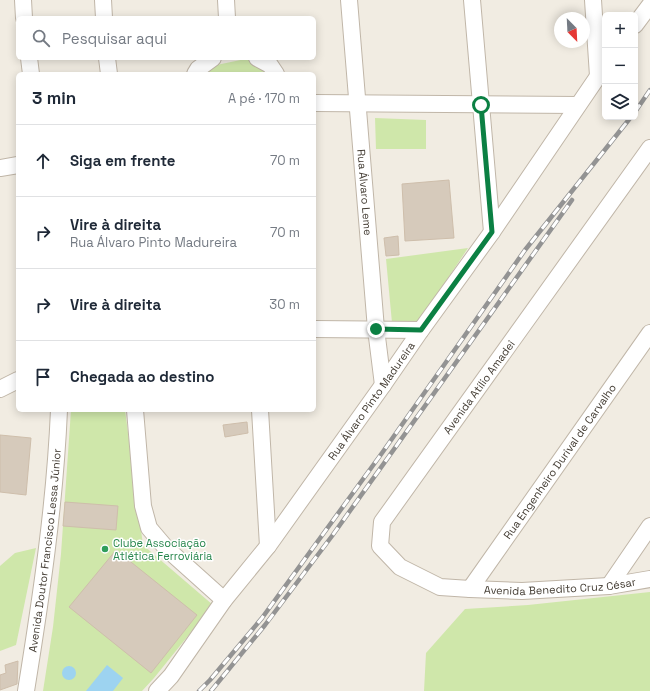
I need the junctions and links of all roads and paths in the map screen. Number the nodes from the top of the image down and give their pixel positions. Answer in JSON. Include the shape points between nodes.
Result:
{"nodes":[{"id":1,"x":22,"y":0,"type":"edge"},
{"id":2,"x":103,"y":0,"type":"edge"},
{"id":3,"x":226,"y":0,"type":"edge"},
{"id":4,"x":349,"y":0,"type":"edge"},
{"id":5,"x":472,"y":0,"type":"edge"},
{"id":6,"x":593,"y":0,"type":"edge"},
{"id":7,"x":650,"y":5,"type":"edge"},
{"id":8,"x":24,"y":16,"type":"edge"},
{"id":9,"x":104,"y":16,"type":"edge"},
{"id":10,"x":227,"y":16,"type":"edge"},
{"id":11,"x":638,"y":21,"type":"edge"},
{"id":12,"x":29,"y":60,"type":"edge"},
{"id":13,"x":107,"y":60,"type":"edge"},
{"id":14,"x":210,"y":60,"type":"edge"},
{"id":15,"x":261,"y":60,"type":"edge"},
{"id":16,"x":602,"y":71,"type":"edge"},
{"id":17,"x":30,"y":72,"type":"edge"},
{"id":18,"x":109,"y":72,"type":"edge"},
{"id":19,"x":196,"y":72,"type":"edge"},
{"id":20,"x":275,"y":72,"type":"edge"},
{"id":21,"x":316,"y":103,"type":"edge"},
{"id":22,"x":357,"y":103,"type":"junction"},
{"id":23,"x":481,"y":105,"type":"junction"},
{"id":24,"x":578,"y":105,"type":"junction"},
{"id":25,"x":650,"y":148,"type":"edge"},
{"id":26,"x":16,"y":165,"type":"edge"},
{"id":27,"x":0,"y":168,"type":"edge"},
{"id":28,"x":492,"y":232,"type":"junction"},
{"id":29,"x":316,"y":329,"type":"edge"},
{"id":30,"x":376,"y":329,"type":"junction"},
{"id":31,"x":421,"y":330,"type":"junction"},
{"id":32,"x":650,"y":333,"type":"edge"},
{"id":33,"x":16,"y":381,"type":"edge"},
{"id":34,"x":383,"y":385,"type":"junction"},
{"id":35,"x":0,"y":389,"type":"edge"},
{"id":36,"x":59,"y":412,"type":"edge"},
{"id":37,"x":135,"y":412,"type":"edge"},
{"id":38,"x":260,"y":412,"type":"edge"},
{"id":39,"x":650,"y":526,"type":"edge"},
{"id":40,"x":268,"y":546,"type":"junction"},
{"id":41,"x":650,"y":580,"type":"edge"},
{"id":42,"x":609,"y":586,"type":"junction"},
{"id":43,"x":470,"y":589,"type":"junction"},
{"id":44,"x":224,"y":600,"type":"junction"},
{"id":45,"x":26,"y":691,"type":"edge"},
{"id":46,"x":157,"y":691,"type":"edge"}],
"edges":[{"from":1,"to":8,"type":"street"},
{"from":2,"to":9,"type":"street"},
{"from":3,"to":10,"type":"street"},
{"from":4,"to":22,"type":"street","name":"Rua Álvaro Leme"},
{"from":5,"to":23,"type":"street"},
{"from":6,"to":16,"type":"street"},
{"from":7,"to":11,"type":"street"},
{"from":12,"to":17,"type":"street"},
{"from":13,"to":18,"type":"street"},
{"from":14,"to":19,"type":"street"},
{"from":15,"to":20,"type":"street","via":[[270,65]]},
{"from":16,"to":24,"type":"street","name":"Rua Álvaro Pinto Madureira"},
{"from":21,"to":22,"type":"street"},
{"from":22,"to":23,"type":"street"},
{"from":22,"to":30,"type":"street","name":"Rua Álvaro Leme"},
{"from":23,"to":24,"type":"street"},
{"from":23,"to":28,"type":"street"},
{"from":24,"to":28,"type":"street","name":"Rua Álvaro Pinto Madureira"},
{"from":25,"to":43,"type":"street","name":"Avenida Atílio Amadei","via":[[382,522],[380,546],[400,567],[440,587]]},
{"from":26,"to":27,"type":"street"},
{"from":28,"to":31,"type":"street","name":"Rua Álvaro Pinto Madureira"},
{"from":29,"to":30,"type":"street"},
{"from":30,"to":31,"type":"street"},
{"from":30,"to":34,"type":"street","name":"Rua Álvaro Leme"},
{"from":31,"to":34,"type":"street","name":"Rua Álvaro Pinto Madureira"},
{"from":32,"to":43,"type":"street","name":"Rua Engenheiro Durival de Carvalho"},
{"from":33,"to":35,"type":"street"},
{"from":34,"to":40,"type":"street","name":"Rua Álvaro Pinto Madureira"},
{"from":36,"to":45,"type":"street","name":"Avenida Doutor Francisco Lessa Júnior","via":[[46,556]]},
{"from":37,"to":44,"type":"street","via":[[143,506],[149,528],[166,548]]},
{"from":38,"to":40,"type":"street"},
{"from":39,"to":42,"type":"street"},
{"from":40,"to":44,"type":"street","name":"Rua Álvaro Pinto Madureira"},
{"from":41,"to":42,"type":"street","name":"Avenida Benedito Cruz César"},
{"from":42,"to":43,"type":"street","name":"Avenida Benedito Cruz César","via":[[522,590]]},
{"from":44,"to":46,"type":"street","name":"Rua Álvaro Pinto Madureira","via":[[171,676]]}]}
